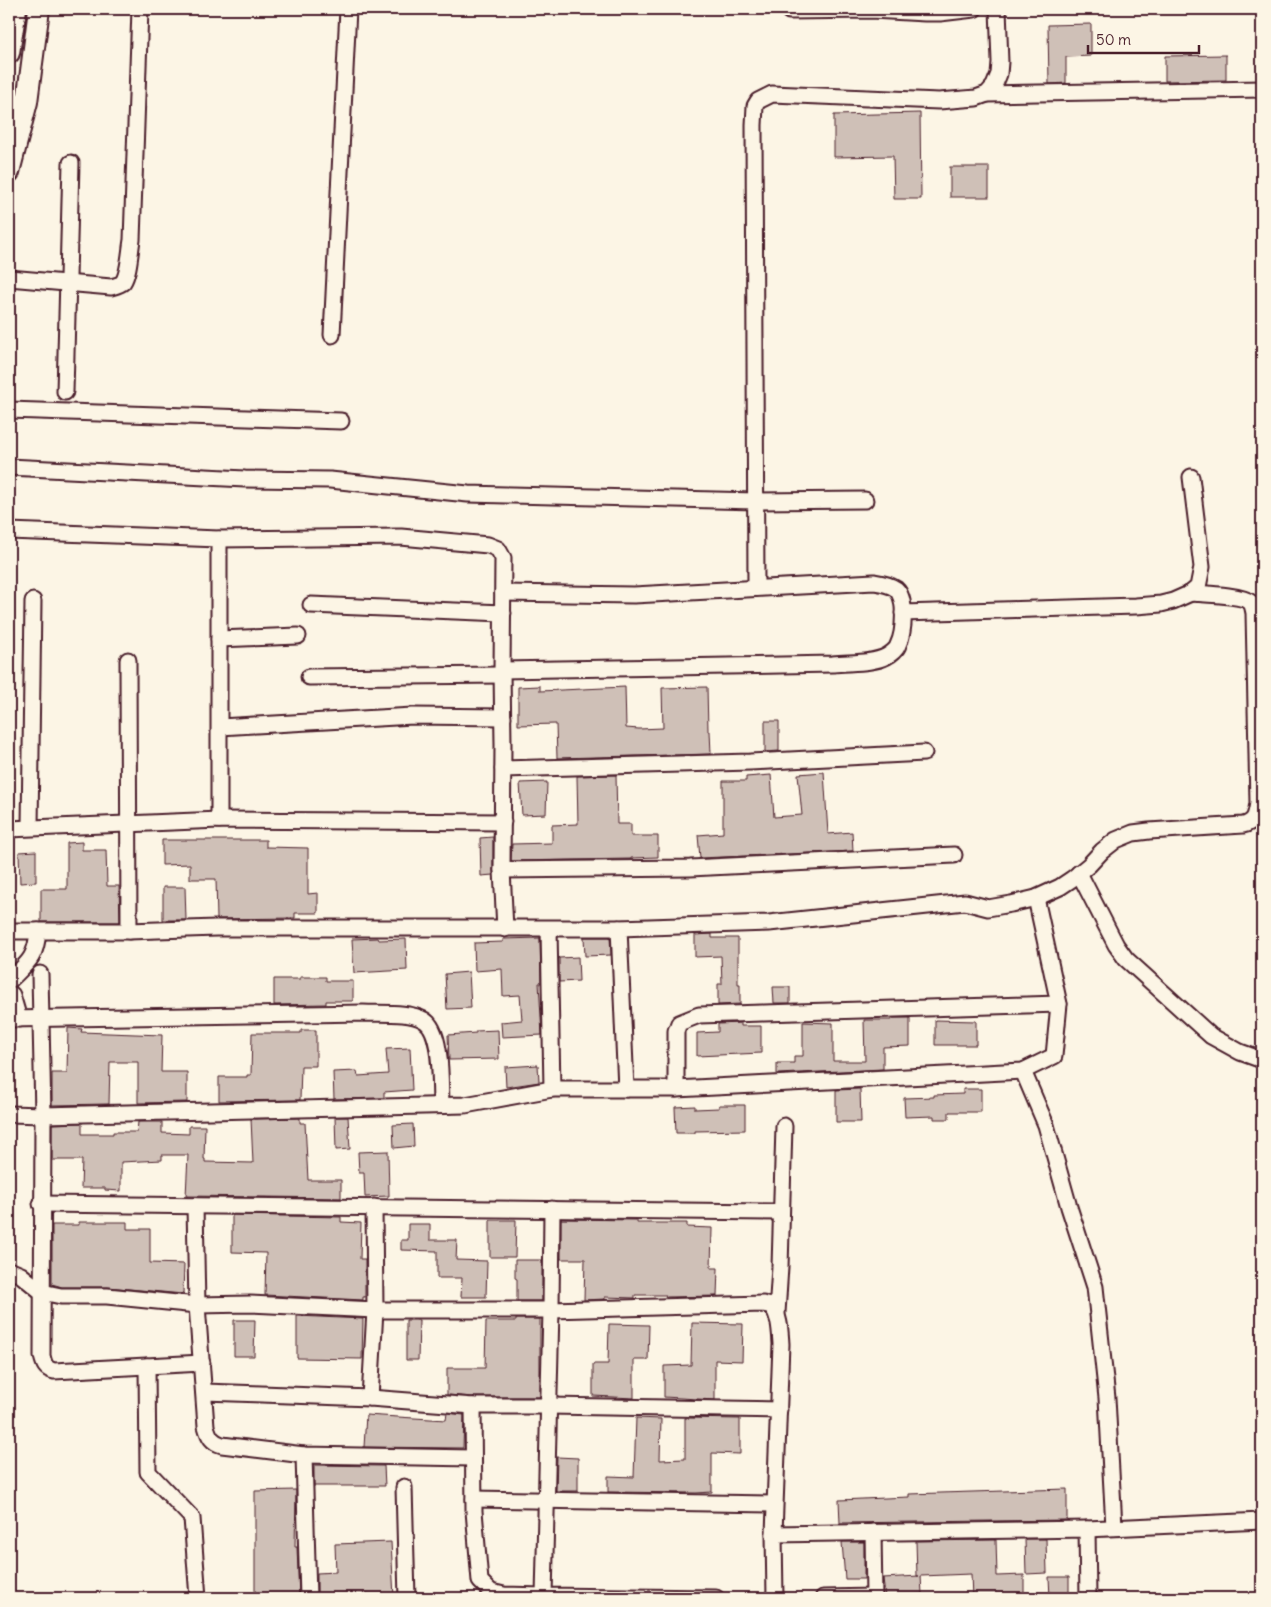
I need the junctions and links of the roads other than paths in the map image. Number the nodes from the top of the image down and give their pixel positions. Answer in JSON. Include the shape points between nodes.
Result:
{"nodes":[{"id":1,"x":16,"y":9,"type":"edge"},
{"id":2,"x":39,"y":9,"type":"edge"},
{"id":3,"x":140,"y":9,"type":"edge"},
{"id":4,"x":348,"y":9,"type":"edge"},
{"id":5,"x":974,"y":9,"type":"edge"},
{"id":6,"x":998,"y":9,"type":"edge"},
{"id":7,"x":789,"y":11,"type":"dead end"},
{"id":8,"x":9,"y":53,"type":"edge"},
{"id":9,"x":1262,"y":89,"type":"edge"},
{"id":10,"x":987,"y":94,"type":"junction"},
{"id":11,"x":18,"y":102,"type":"edge"},
{"id":12,"x":71,"y":163,"type":"dead end"},
{"id":13,"x":9,"y":172,"type":"edge"},
{"id":14,"x":9,"y":278,"type":"edge"},
{"id":15,"x":68,"y":284,"type":"junction"},
{"id":16,"x":332,"y":335,"type":"dead end"},
{"id":17,"x":65,"y":392,"type":"dead end"},
{"id":18,"x":9,"y":410,"type":"edge"},
{"id":19,"x":341,"y":421,"type":"dead end"},
{"id":20,"x":9,"y":467,"type":"edge"},
{"id":21,"x":1191,"y":477,"type":"dead end"},
{"id":22,"x":865,"y":500,"type":"dead end"},
{"id":23,"x":756,"y":501,"type":"junction"},
{"id":24,"x":9,"y":531,"type":"edge"},
{"id":25,"x":219,"y":538,"type":"junction"},
{"id":26,"x":756,"y":588,"type":"junction"},
{"id":27,"x":503,"y":593,"type":"junction"},
{"id":28,"x":1191,"y":593,"type":"junction"},
{"id":29,"x":33,"y":601,"type":"dead end"},
{"id":30,"x":311,"y":605,"type":"dead end"},
{"id":31,"x":503,"y":613,"type":"junction"},
{"id":32,"x":903,"y":613,"type":"junction"},
{"id":33,"x":298,"y":636,"type":"dead end"},
{"id":34,"x":219,"y":639,"type":"junction"},
{"id":35,"x":128,"y":660,"type":"dead end"},
{"id":36,"x":502,"y":672,"type":"junction"},
{"id":37,"x":310,"y":676,"type":"dead end"},
{"id":38,"x":503,"y":716,"type":"junction"},
{"id":39,"x":220,"y":727,"type":"junction"},
{"id":40,"x":924,"y":753,"type":"dead end"},
{"id":41,"x":503,"y":769,"type":"junction"},
{"id":42,"x":219,"y":820,"type":"junction"},
{"id":43,"x":502,"y":822,"type":"junction"},
{"id":44,"x":128,"y":825,"type":"junction"},
{"id":45,"x":30,"y":827,"type":"junction"},
{"id":46,"x":9,"y":829,"type":"edge"},
{"id":47,"x":954,"y":855,"type":"dead end"},
{"id":48,"x":502,"y":870,"type":"junction"},
{"id":49,"x":1079,"y":873,"type":"junction"},
{"id":50,"x":1036,"y":898,"type":"junction"},
{"id":51,"x":619,"y":928,"type":"junction"},
{"id":52,"x":505,"y":929,"type":"junction"},
{"id":53,"x":549,"y":929,"type":"junction"},
{"id":54,"x":9,"y":931,"type":"edge"},
{"id":55,"x":38,"y":931,"type":"junction"},
{"id":56,"x":129,"y":931,"type":"junction"},
{"id":57,"x":40,"y":974,"type":"dead end"},
{"id":58,"x":9,"y":981,"type":"edge"},
{"id":59,"x":9,"y":993,"type":"edge"},
{"id":60,"x":1059,"y":1004,"type":"junction"},
{"id":61,"x":14,"y":1019,"type":"edge"},
{"id":62,"x":41,"y":1020,"type":"junction"},
{"id":63,"x":1262,"y":1060,"type":"edge"},
{"id":64,"x":1023,"y":1071,"type":"junction"},
{"id":65,"x":552,"y":1089,"type":"junction"},
{"id":66,"x":626,"y":1089,"type":"junction"},
{"id":67,"x":676,"y":1089,"type":"junction"},
{"id":68,"x":441,"y":1105,"type":"junction"},
{"id":69,"x":9,"y":1114,"type":"edge"},
{"id":70,"x":43,"y":1115,"type":"junction"},
{"id":71,"x":784,"y":1126,"type":"dead end"},
{"id":72,"x":41,"y":1204,"type":"junction"},
{"id":73,"x":195,"y":1206,"type":"junction"},
{"id":74,"x":374,"y":1207,"type":"junction"},
{"id":75,"x":552,"y":1209,"type":"junction"},
{"id":76,"x":781,"y":1212,"type":"junction"},
{"id":77,"x":9,"y":1270,"type":"edge"},
{"id":78,"x":42,"y":1292,"type":"junction"},
{"id":79,"x":196,"y":1305,"type":"junction"},
{"id":80,"x":375,"y":1310,"type":"junction"},
{"id":81,"x":551,"y":1310,"type":"junction"},
{"id":82,"x":777,"y":1313,"type":"junction"},
{"id":83,"x":202,"y":1363,"type":"junction"},
{"id":84,"x":147,"y":1366,"type":"junction"},
{"id":85,"x":204,"y":1392,"type":"junction"},
{"id":86,"x":370,"y":1398,"type":"junction"},
{"id":87,"x":473,"y":1406,"type":"junction"},
{"id":88,"x":549,"y":1406,"type":"junction"},
{"id":89,"x":779,"y":1410,"type":"junction"},
{"id":90,"x":304,"y":1455,"type":"junction"},
{"id":91,"x":473,"y":1458,"type":"junction"},
{"id":92,"x":404,"y":1487,"type":"dead end"},
{"id":93,"x":474,"y":1499,"type":"junction"},
{"id":94,"x":545,"y":1501,"type":"junction"},
{"id":95,"x":774,"y":1504,"type":"junction"},
{"id":96,"x":1262,"y":1521,"type":"edge"},
{"id":97,"x":1114,"y":1527,"type":"junction"},
{"id":98,"x":1087,"y":1528,"type":"junction"},
{"id":99,"x":873,"y":1532,"type":"junction"},
{"id":100,"x":774,"y":1534,"type":"junction"},
{"id":101,"x":544,"y":1597,"type":"edge"},
{"id":102,"x":198,"y":1598,"type":"edge"},
{"id":103,"x":308,"y":1598,"type":"edge"},
{"id":104,"x":407,"y":1598,"type":"edge"},
{"id":105,"x":716,"y":1598,"type":"edge"},
{"id":106,"x":775,"y":1598,"type":"edge"},
{"id":107,"x":823,"y":1598,"type":"edge"},
{"id":108,"x":874,"y":1598,"type":"edge"},
{"id":109,"x":1088,"y":1598,"type":"edge"}],
"edges":[{"from":1,"to":8,"type":"main road"},
{"from":2,"to":11,"type":"main road","via":[[36,36]]},
{"from":3,"to":15,"type":"street","via":[[132,240],[127,270],[123,281],[111,287]]},
{"from":4,"to":16,"type":"street"},
{"from":5,"to":7,"type":"street","via":[[925,14],[872,10]]},
{"from":6,"to":10,"type":"street","via":[[999,74]]},
{"from":9,"to":10,"type":"street"},
{"from":10,"to":23,"type":"street","via":[[938,101],[767,96],[755,106]]},
{"from":11,"to":13,"type":"main road"},
{"from":12,"to":15,"type":"street"},
{"from":14,"to":15,"type":"street"},
{"from":15,"to":17,"type":"street"},
{"from":18,"to":19,"type":"street"},
{"from":20,"to":23,"type":"street","via":[[330,480],[468,494]]},
{"from":21,"to":28,"type":"street","via":[[1202,567],[1198,587]]},
{"from":22,"to":23,"type":"street"},
{"from":23,"to":26,"type":"street"},
{"from":24,"to":25,"type":"street"},
{"from":25,"to":27,"type":"street","via":[[401,537],[488,545],[498,549],[503,558]]},
{"from":25,"to":34,"type":"street"},
{"from":26,"to":27,"type":"street","via":[[634,595]]},
{"from":26,"to":32,"type":"street","via":[[879,583],[896,589],[901,597]]},
{"from":27,"to":31,"type":"street"},
{"from":28,"to":32,"type":"street","via":[[1161,604],[1136,606]]},
{"from":28,"to":49,"type":"street","via":[[1240,598],[1252,605],[1258,803],[1255,818],[1243,825],[1133,833],[1102,850]]},
{"from":29,"to":45,"type":"street"},
{"from":30,"to":31,"type":"street"},
{"from":31,"to":36,"type":"street"},
{"from":32,"to":36,"type":"street","via":[[898,647],[888,656],[873,660],[833,664]]},
{"from":33,"to":34,"type":"street"},
{"from":34,"to":39,"type":"street"},
{"from":35,"to":44,"type":"street"},
{"from":36,"to":37,"type":"street"},
{"from":36,"to":38,"type":"street"},
{"from":38,"to":39,"type":"street","via":[[413,716]]},
{"from":38,"to":41,"type":"street"},
{"from":39,"to":42,"type":"street"},
{"from":40,"to":41,"type":"street"},
{"from":41,"to":43,"type":"street"},
{"from":42,"to":43,"type":"street"},
{"from":42,"to":44,"type":"street"},
{"from":43,"to":48,"type":"street"},
{"from":44,"to":45,"type":"street"},
{"from":44,"to":56,"type":"street"},
{"from":45,"to":46,"type":"street"},
{"from":47,"to":48,"type":"street","via":[[690,868]]},
{"from":48,"to":52,"type":"street"},
{"from":49,"to":50,"type":"street","via":[[1060,887]]},
{"from":49,"to":63,"type":"street","via":[[1126,959],[1211,1036]]},
{"from":50,"to":51,"type":"street","via":[[988,908],[965,902],[769,923]]},
{"from":50,"to":60,"type":"street"},
{"from":51,"to":53,"type":"street"},
{"from":51,"to":66,"type":"street"},
{"from":52,"to":53,"type":"street"},
{"from":52,"to":56,"type":"street","via":[[216,928]]},
{"from":53,"to":65,"type":"street"},
{"from":54,"to":55,"type":"street"},
{"from":55,"to":56,"type":"street"},
{"from":55,"to":58,"type":"street","via":[[37,946],[29,961]]},
{"from":57,"to":62,"type":"street"},
{"from":59,"to":61,"type":"street","via":[[12,995]]},
{"from":60,"to":64,"type":"street","via":[[1054,1056]]},
{"from":60,"to":67,"type":"street","via":[[699,1015],[679,1023],[676,1031]]},
{"from":61,"to":62,"type":"street"},
{"from":62,"to":68,"type":"street","via":[[408,1014],[431,1026],[437,1043]]},
{"from":62,"to":70,"type":"street"},
{"from":64,"to":67,"type":"street"},
{"from":64,"to":97,"type":"street","via":[[1046,1125],[1095,1287],[1107,1398]]},
{"from":65,"to":66,"type":"street"},
{"from":65,"to":68,"type":"street","via":[[465,1105]]},
{"from":66,"to":67,"type":"street"},
{"from":68,"to":70,"type":"street"},
{"from":69,"to":70,"type":"street"},
{"from":70,"to":72,"type":"street"},
{"from":71,"to":76,"type":"street"},
{"from":72,"to":73,"type":"street"},
{"from":72,"to":78,"type":"street"},
{"from":73,"to":74,"type":"street"},
{"from":73,"to":79,"type":"street"},
{"from":74,"to":75,"type":"street"},
{"from":74,"to":80,"type":"street"},
{"from":75,"to":76,"type":"street"},
{"from":75,"to":81,"type":"street"},
{"from":76,"to":82,"type":"street"},
{"from":77,"to":78,"type":"street"},
{"from":78,"to":79,"type":"street"},
{"from":78,"to":84,"type":"street","via":[[42,1356],[44,1366],[49,1370]]},
{"from":79,"to":80,"type":"street","via":[[250,1304]]},
{"from":79,"to":83,"type":"street"},
{"from":80,"to":81,"type":"street"},
{"from":80,"to":86,"type":"street"},
{"from":81,"to":82,"type":"street","via":[[763,1304],[772,1306]]},
{"from":81,"to":88,"type":"street"},
{"from":82,"to":89,"type":"street","via":[[781,1344]]},
{"from":83,"to":84,"type":"street"},
{"from":83,"to":85,"type":"street"},
{"from":84,"to":102,"type":"street","via":[[148,1472],[192,1518]]},
{"from":85,"to":86,"type":"street"},
{"from":85,"to":90,"type":"street","via":[[206,1426],[214,1442]]},
{"from":86,"to":87,"type":"street"},
{"from":87,"to":88,"type":"street"},
{"from":87,"to":91,"type":"street"},
{"from":88,"to":89,"type":"street"},
{"from":88,"to":94,"type":"street"},
{"from":89,"to":95,"type":"street"},
{"from":90,"to":91,"type":"street"},
{"from":90,"to":103,"type":"street"},
{"from":91,"to":93,"type":"street"},
{"from":92,"to":104,"type":"street"},
{"from":93,"to":94,"type":"street"},
{"from":93,"to":101,"type":"street","via":[[480,1581],[491,1592]]},
{"from":94,"to":95,"type":"street"},
{"from":94,"to":101,"type":"street"},
{"from":95,"to":100,"type":"street"},
{"from":96,"to":97,"type":"street"},
{"from":97,"to":98,"type":"street"},
{"from":98,"to":99,"type":"street"},
{"from":98,"to":109,"type":"street"},
{"from":99,"to":100,"type":"street"},
{"from":99,"to":108,"type":"street"},
{"from":100,"to":106,"type":"street"},
{"from":101,"to":105,"type":"street"},
{"from":107,"to":108,"type":"street"}]}
